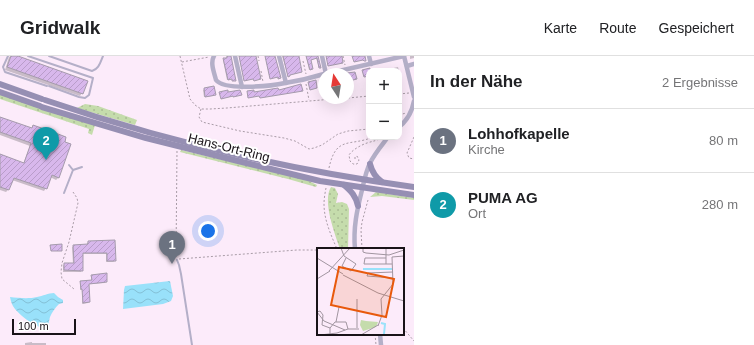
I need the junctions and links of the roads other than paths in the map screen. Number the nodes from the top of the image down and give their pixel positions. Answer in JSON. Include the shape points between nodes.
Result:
{"nodes":[{"id":1,"x":8,"y":56,"type":"edge"},
{"id":2,"x":28,"y":56,"type":"edge"},
{"id":3,"x":49,"y":56,"type":"edge"},
{"id":4,"x":103,"y":56,"type":"edge"},
{"id":5,"x":213,"y":56,"type":"edge"},
{"id":6,"x":235,"y":56,"type":"edge"},
{"id":7,"x":279,"y":56,"type":"edge"},
{"id":8,"x":322,"y":56,"type":"edge"},
{"id":9,"x":369,"y":56,"type":"edge"},
{"id":10,"x":404,"y":56,"type":"edge"},
{"id":11,"x":54,"y":57,"type":"edge"},
{"id":12,"x":371,"y":64,"type":"junction"},
{"id":13,"x":414,"y":64,"type":"edge"},
{"id":14,"x":407,"y":66,"type":"junction"},
{"id":15,"x":324,"y":68,"type":"edge"},
{"id":16,"x":351,"y":68,"type":"edge"},
{"id":17,"x":318,"y":76,"type":"edge"},
{"id":18,"x":286,"y":83,"type":"junction"},
{"id":19,"x":0,"y":84,"type":"edge"},
{"id":20,"x":242,"y":86,"type":"junction"},
{"id":21,"x":0,"y":92,"type":"edge"},
{"id":22,"x":414,"y":97,"type":"edge"},
{"id":23,"x":414,"y":101,"type":"edge"},
{"id":24,"x":402,"y":124,"type":"edge"},
{"id":25,"x":386,"y":140,"type":"edge"},
{"id":26,"x":370,"y":164,"type":"junction"},
{"id":27,"x":69,"y":165,"type":"dead end"},
{"id":28,"x":82,"y":167,"type":"dead end"},
{"id":29,"x":73,"y":170,"type":"junction"},
{"id":30,"x":364,"y":180,"type":"junction"},
{"id":31,"x":383,"y":183,"type":"junction"},
{"id":32,"x":344,"y":185,"type":"junction"},
{"id":33,"x":414,"y":187,"type":"edge"},
{"id":34,"x":362,"y":188,"type":"junction"},
{"id":35,"x":64,"y":193,"type":"dead end"},
{"id":36,"x":414,"y":195,"type":"edge"},
{"id":37,"x":358,"y":206,"type":"junction"},
{"id":38,"x":355,"y":248,"type":"edge"},
{"id":39,"x":177,"y":260,"type":"road end"},
{"id":40,"x":380,"y":335,"type":"edge"},
{"id":41,"x":192,"y":345,"type":"edge"},
{"id":42,"x":381,"y":345,"type":"edge"}],
"edges":[{"from":1,"to":2,"type":"lane","via":[[3,67],[5,72],[79,97],[85,98],[88,95],[94,78]]},
{"from":3,"to":11,"type":"lane"},
{"from":4,"to":11,"type":"lane","via":[[98,68],[92,71]]},
{"from":5,"to":20,"type":"street","via":[[217,82]]},
{"from":6,"to":20,"type":"street"},
{"from":7,"to":18,"type":"street"},
{"from":8,"to":15,"type":"street"},
{"from":9,"to":12,"type":"street"},
{"from":10,"to":12,"type":"street"},
{"from":10,"to":14,"type":"street"},
{"from":12,"to":16,"type":"street"},
{"from":13,"to":14,"type":"street"},
{"from":14,"to":22,"type":"street"},
{"from":17,"to":18,"type":"street"},
{"from":18,"to":20,"type":"street"},
{"from":19,"to":30,"type":"main road","name":"Hans-Ort-Ring","via":[[147,132],[232,154]]},
{"from":21,"to":32,"type":"main road","name":"Hans-Ort-Ring","via":[[146,138]]},
{"from":23,"to":24,"type":"street","via":[[409,118]]},
{"from":25,"to":26,"type":"street"},
{"from":26,"to":30,"type":"street"},
{"from":26,"to":31,"type":"main road","via":[[375,177]]},
{"from":27,"to":29,"type":"lane"},
{"from":28,"to":29,"type":"lane"},
{"from":29,"to":35,"type":"lane"},
{"from":30,"to":31,"type":"main road","name":"Hans-Ort-Ring"},
{"from":30,"to":34,"type":"street"},
{"from":31,"to":33,"type":"main road","name":"Hans-Ort-Ring"},
{"from":32,"to":34,"type":"main road","name":"Hans-Ort-Ring"},
{"from":32,"to":37,"type":"main road","via":[[354,195]]},
{"from":34,"to":36,"type":"main road","name":"Hans-Ort-Ring"},
{"from":34,"to":37,"type":"street"},
{"from":37,"to":38,"type":"street"},
{"from":39,"to":41,"type":"lane"},
{"from":40,"to":42,"type":"street"}]}
